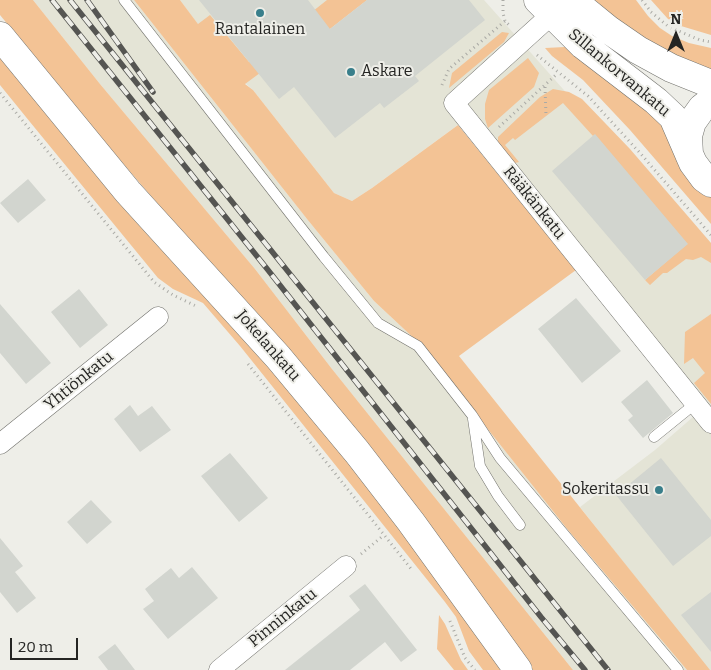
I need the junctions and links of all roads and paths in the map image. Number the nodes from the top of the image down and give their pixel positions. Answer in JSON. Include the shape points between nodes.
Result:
{"nodes":[{"id":1,"x":124,"y":0,"type":"edge"},
{"id":2,"x":503,"y":0,"type":"edge"},
{"id":3,"x":642,"y":0,"type":"edge"},
{"id":4,"x":557,"y":4,"type":"edge"},
{"id":5,"x":505,"y":22,"type":"junction"},
{"id":6,"x":0,"y":36,"type":"edge"},
{"id":7,"x":523,"y":40,"type":"junction"},
{"id":8,"x":711,"y":42,"type":"edge"},
{"id":9,"x":558,"y":73,"type":"junction"},
{"id":10,"x":711,"y":84,"type":"edge"},
{"id":11,"x":545,"y":86,"type":"junction"},
{"id":12,"x":0,"y":93,"type":"edge"},
{"id":13,"x":711,"y":101,"type":"edge"},
{"id":14,"x":454,"y":104,"type":"junction"},
{"id":15,"x":546,"y":116,"type":"dead end"},
{"id":16,"x":484,"y":140,"type":"junction"},
{"id":17,"x":689,"y":154,"type":"junction"},
{"id":18,"x":711,"y":183,"type":"edge"},
{"id":19,"x":711,"y":235,"type":"edge"},
{"id":20,"x":200,"y":308,"type":"dead end"},
{"id":21,"x":158,"y":317,"type":"dead end"},
{"id":22,"x":246,"y":362,"type":"dead end"},
{"id":23,"x":696,"y":404,"type":"junction"},
{"id":24,"x":472,"y":415,"type":"junction"},
{"id":25,"x":711,"y":423,"type":"edge"},
{"id":26,"x":654,"y":437,"type":"dead end"},
{"id":27,"x":0,"y":444,"type":"edge"},
{"id":28,"x":520,"y":525,"type":"dead end"},
{"id":29,"x":384,"y":535,"type":"junction"},
{"id":30,"x":346,"y":566,"type":"joint"},
{"id":31,"x":415,"y":573,"type":"dead end"},
{"id":32,"x":449,"y":619,"type":"dead end"},
{"id":33,"x":219,"y":670,"type":"edge"},
{"id":34,"x":475,"y":670,"type":"edge"},
{"id":35,"x":518,"y":670,"type":"edge"},
{"id":36,"x":678,"y":670,"type":"edge"}],
"edges":[{"from":1,"to":24,"type":"lane","via":[[378,323],[418,346]]},
{"from":2,"to":5,"type":"path"},
{"from":3,"to":8,"type":"path","via":[[670,28]]},
{"from":4,"to":7,"type":"street"},
{"from":4,"to":10,"type":"street","name":"Sillankorvankatu","via":[[609,30],[671,68]]},
{"from":4,"to":17,"type":"street","name":"Sillankorvankatu","via":[[583,45],[673,116]]},
{"from":5,"to":7,"type":"path"},
{"from":5,"to":14,"type":"path","via":[[449,69],[442,86]]},
{"from":6,"to":35,"type":"street","name":"Jokelankatu","via":[[128,192],[278,357],[357,452],[412,522]]},
{"from":7,"to":9,"type":"path","via":[[534,54]]},
{"from":7,"to":14,"type":"street"},
{"from":9,"to":11,"type":"path"},
{"from":9,"to":19,"type":"path","via":[[588,96]]},
{"from":11,"to":15,"type":"path"},
{"from":11,"to":16,"type":"path"},
{"from":12,"to":20,"type":"path","via":[[154,282]]},
{"from":13,"to":17,"type":"street","via":[[692,122],[688,136]]},
{"from":14,"to":16,"type":"street","name":"Rääkänkatu"},
{"from":16,"to":23,"type":"street","name":"Rääkänkatu"},
{"from":17,"to":18,"type":"street","name":"Sillankorvankatu","via":[[693,164]]},
{"from":21,"to":27,"type":"street","name":"Yhtiönkatu"},
{"from":22,"to":29,"type":"path"},
{"from":23,"to":25,"type":"street","name":"Rääkänkatu"},
{"from":23,"to":26,"type":"lane"},
{"from":24,"to":28,"type":"lane","via":[[480,466]]},
{"from":24,"to":36,"type":"lane","via":[[500,458]]},
{"from":29,"to":30,"type":"path"},
{"from":29,"to":31,"type":"path"},
{"from":30,"to":33,"type":"street","name":"Pinninkatu"},
{"from":32,"to":34,"type":"path","via":[[465,658]]}]}
